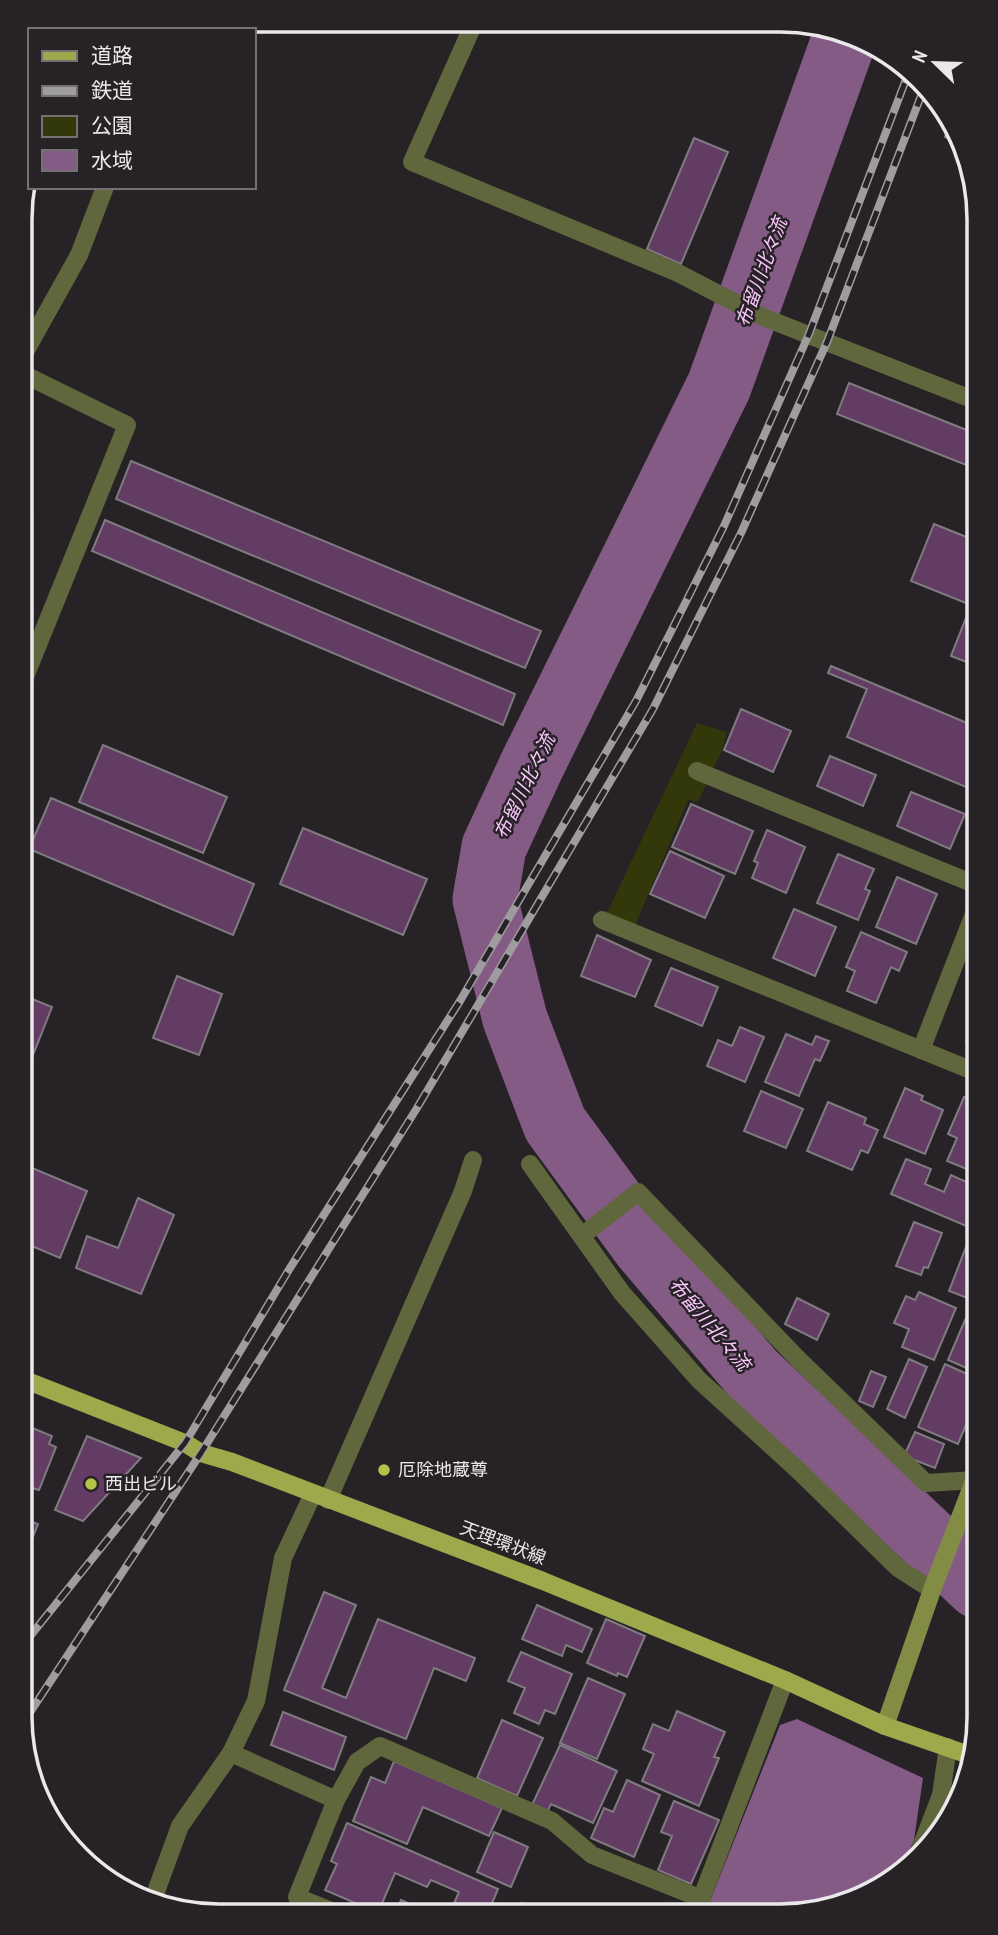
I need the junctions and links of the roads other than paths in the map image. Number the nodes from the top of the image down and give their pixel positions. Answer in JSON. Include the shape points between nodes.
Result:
{"nodes":[{"id":1,"x":470,"y":32,"type":"edge"},
{"id":2,"x":104,"y":189,"type":"edge"},
{"id":3,"x":32,"y":339,"type":"edge"},
{"id":4,"x":32,"y":378,"type":"edge"},
{"id":5,"x":967,"y":397,"type":"edge"},
{"id":6,"x":32,"y":659,"type":"edge"},
{"id":7,"x":698,"y":771,"type":"dead end"},
{"id":8,"x":967,"y":881,"type":"edge"},
{"id":9,"x":602,"y":920,"type":"dead end"},
{"id":10,"x":967,"y":934,"type":"edge"},
{"id":11,"x":922,"y":1050,"type":"junction"},
{"id":12,"x":966,"y":1068,"type":"edge"},
{"id":13,"x":473,"y":1160,"type":"dead end"},
{"id":14,"x":530,"y":1164,"type":"dead end"},
{"id":15,"x":583,"y":1235,"type":"junction"},
{"id":16,"x":32,"y":1383,"type":"edge"},
{"id":17,"x":966,"y":1477,"type":"edge"},
{"id":18,"x":321,"y":1497,"type":"junction"},
{"id":19,"x":966,"y":1517,"type":"edge"},
{"id":20,"x":932,"y":1590,"type":"junction"},
{"id":21,"x":785,"y":1680,"type":"junction"},
{"id":22,"x":885,"y":1726,"type":"junction"},
{"id":23,"x":948,"y":1747,"type":"junction"},
{"id":24,"x":230,"y":1753,"type":"junction"},
{"id":25,"x":963,"y":1753,"type":"edge"},
{"id":26,"x":336,"y":1800,"type":"junction"},
{"id":27,"x":927,"y":1831,"type":"edge"},
{"id":28,"x":156,"y":1892,"type":"edge"},
{"id":29,"x":314,"y":1904,"type":"edge"},
{"id":30,"x":693,"y":1904,"type":"edge"},
{"id":31,"x":700,"y":1904,"type":"edge"}],
"edges":[{"from":1,"to":5,"type":"street","via":[[412,162],[678,273],[763,317]]},
{"from":2,"to":3,"type":"street","via":[[79,255]]},
{"from":4,"to":6,"type":"street","via":[[127,425]]},
{"from":7,"to":8,"type":"street"},
{"from":9,"to":11,"type":"street"},
{"from":10,"to":11,"type":"street"},
{"from":11,"to":12,"type":"street"},
{"from":13,"to":18,"type":"street","via":[[463,1191]]},
{"from":14,"to":15,"type":"street"},
{"from":15,"to":17,"type":"street","via":[[638,1192],[797,1358],[926,1483]]},
{"from":15,"to":20,"type":"street","via":[[622,1293],[699,1380],[898,1568]]},
{"from":16,"to":18,"type":"main road","name":"天理環状線"},
{"from":18,"to":21,"type":"main road","name":"天理環状線"},
{"from":18,"to":24,"type":"street","via":[[284,1558],[256,1701]]},
{"from":19,"to":20,"type":"street"},
{"from":20,"to":22,"type":"street"},
{"from":21,"to":22,"type":"main road","name":"天理環状線"},
{"from":21,"to":31,"type":"street"},
{"from":22,"to":23,"type":"main road","name":"天理環状線"},
{"from":23,"to":25,"type":"main road","name":"天理環状線"},
{"from":23,"to":27,"type":"street","via":[[941,1795]]},
{"from":24,"to":26,"type":"street"},
{"from":24,"to":28,"type":"street","via":[[180,1826]]},
{"from":26,"to":29,"type":"street","via":[[297,1897]]},
{"from":26,"to":30,"type":"street","via":[[357,1762],[380,1746],[552,1821],[592,1855]]}]}
